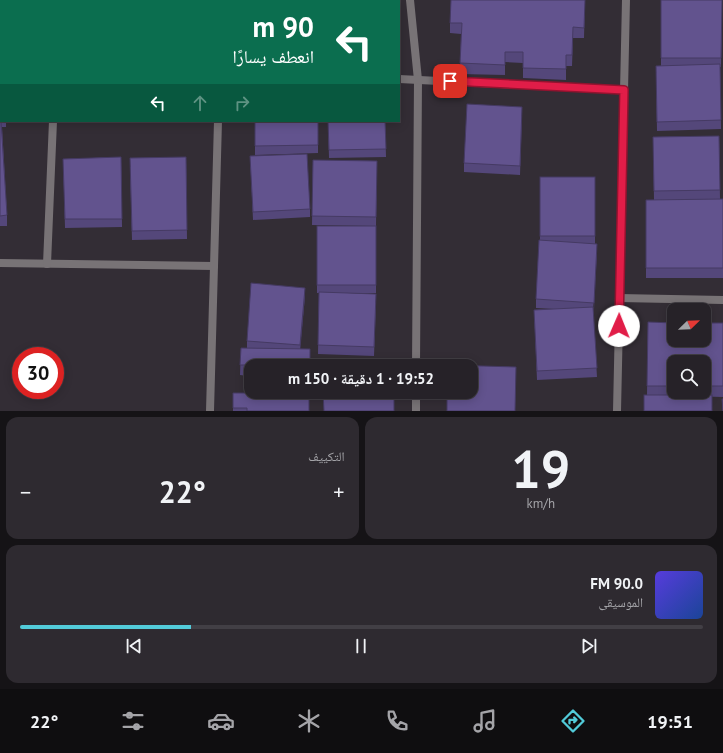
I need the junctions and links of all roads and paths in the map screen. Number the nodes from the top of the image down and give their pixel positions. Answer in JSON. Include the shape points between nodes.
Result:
{"nodes":[{"id":1,"x":410,"y":0,"type":"edge"},
{"id":2,"x":626,"y":0,"type":"edge"},
{"id":3,"x":400,"y":79,"type":"edge"},
{"id":4,"x":418,"y":80,"type":"junction"},
{"id":5,"x":624,"y":90,"type":"junction"},
{"id":6,"x":53,"y":122,"type":"edge"},
{"id":7,"x":218,"y":122,"type":"edge"},
{"id":8,"x":0,"y":264,"type":"edge"},
{"id":9,"x":47,"y":264,"type":"junction"},
{"id":10,"x":214,"y":266,"type":"junction"},
{"id":11,"x":619,"y":298,"type":"junction"},
{"id":12,"x":723,"y":300,"type":"edge"},
{"id":13,"x":416,"y":359,"type":"edge"},
{"id":14,"x":416,"y":399,"type":"edge"},
{"id":15,"x":210,"y":411,"type":"edge"},
{"id":16,"x":416,"y":411,"type":"edge"},
{"id":17,"x":617,"y":411,"type":"edge"}],
"edges":[{"from":1,"to":4,"type":"street"},
{"from":2,"to":5,"type":"street"},
{"from":3,"to":4,"type":"street"},
{"from":4,"to":5,"type":"street"},
{"from":4,"to":13,"type":"street"},
{"from":5,"to":11,"type":"street"},
{"from":6,"to":9,"type":"street"},
{"from":7,"to":10,"type":"street"},
{"from":8,"to":9,"type":"street"},
{"from":9,"to":10,"type":"street"},
{"from":10,"to":15,"type":"street"},
{"from":11,"to":12,"type":"street"},
{"from":11,"to":17,"type":"street"},
{"from":14,"to":16,"type":"street"}]}
